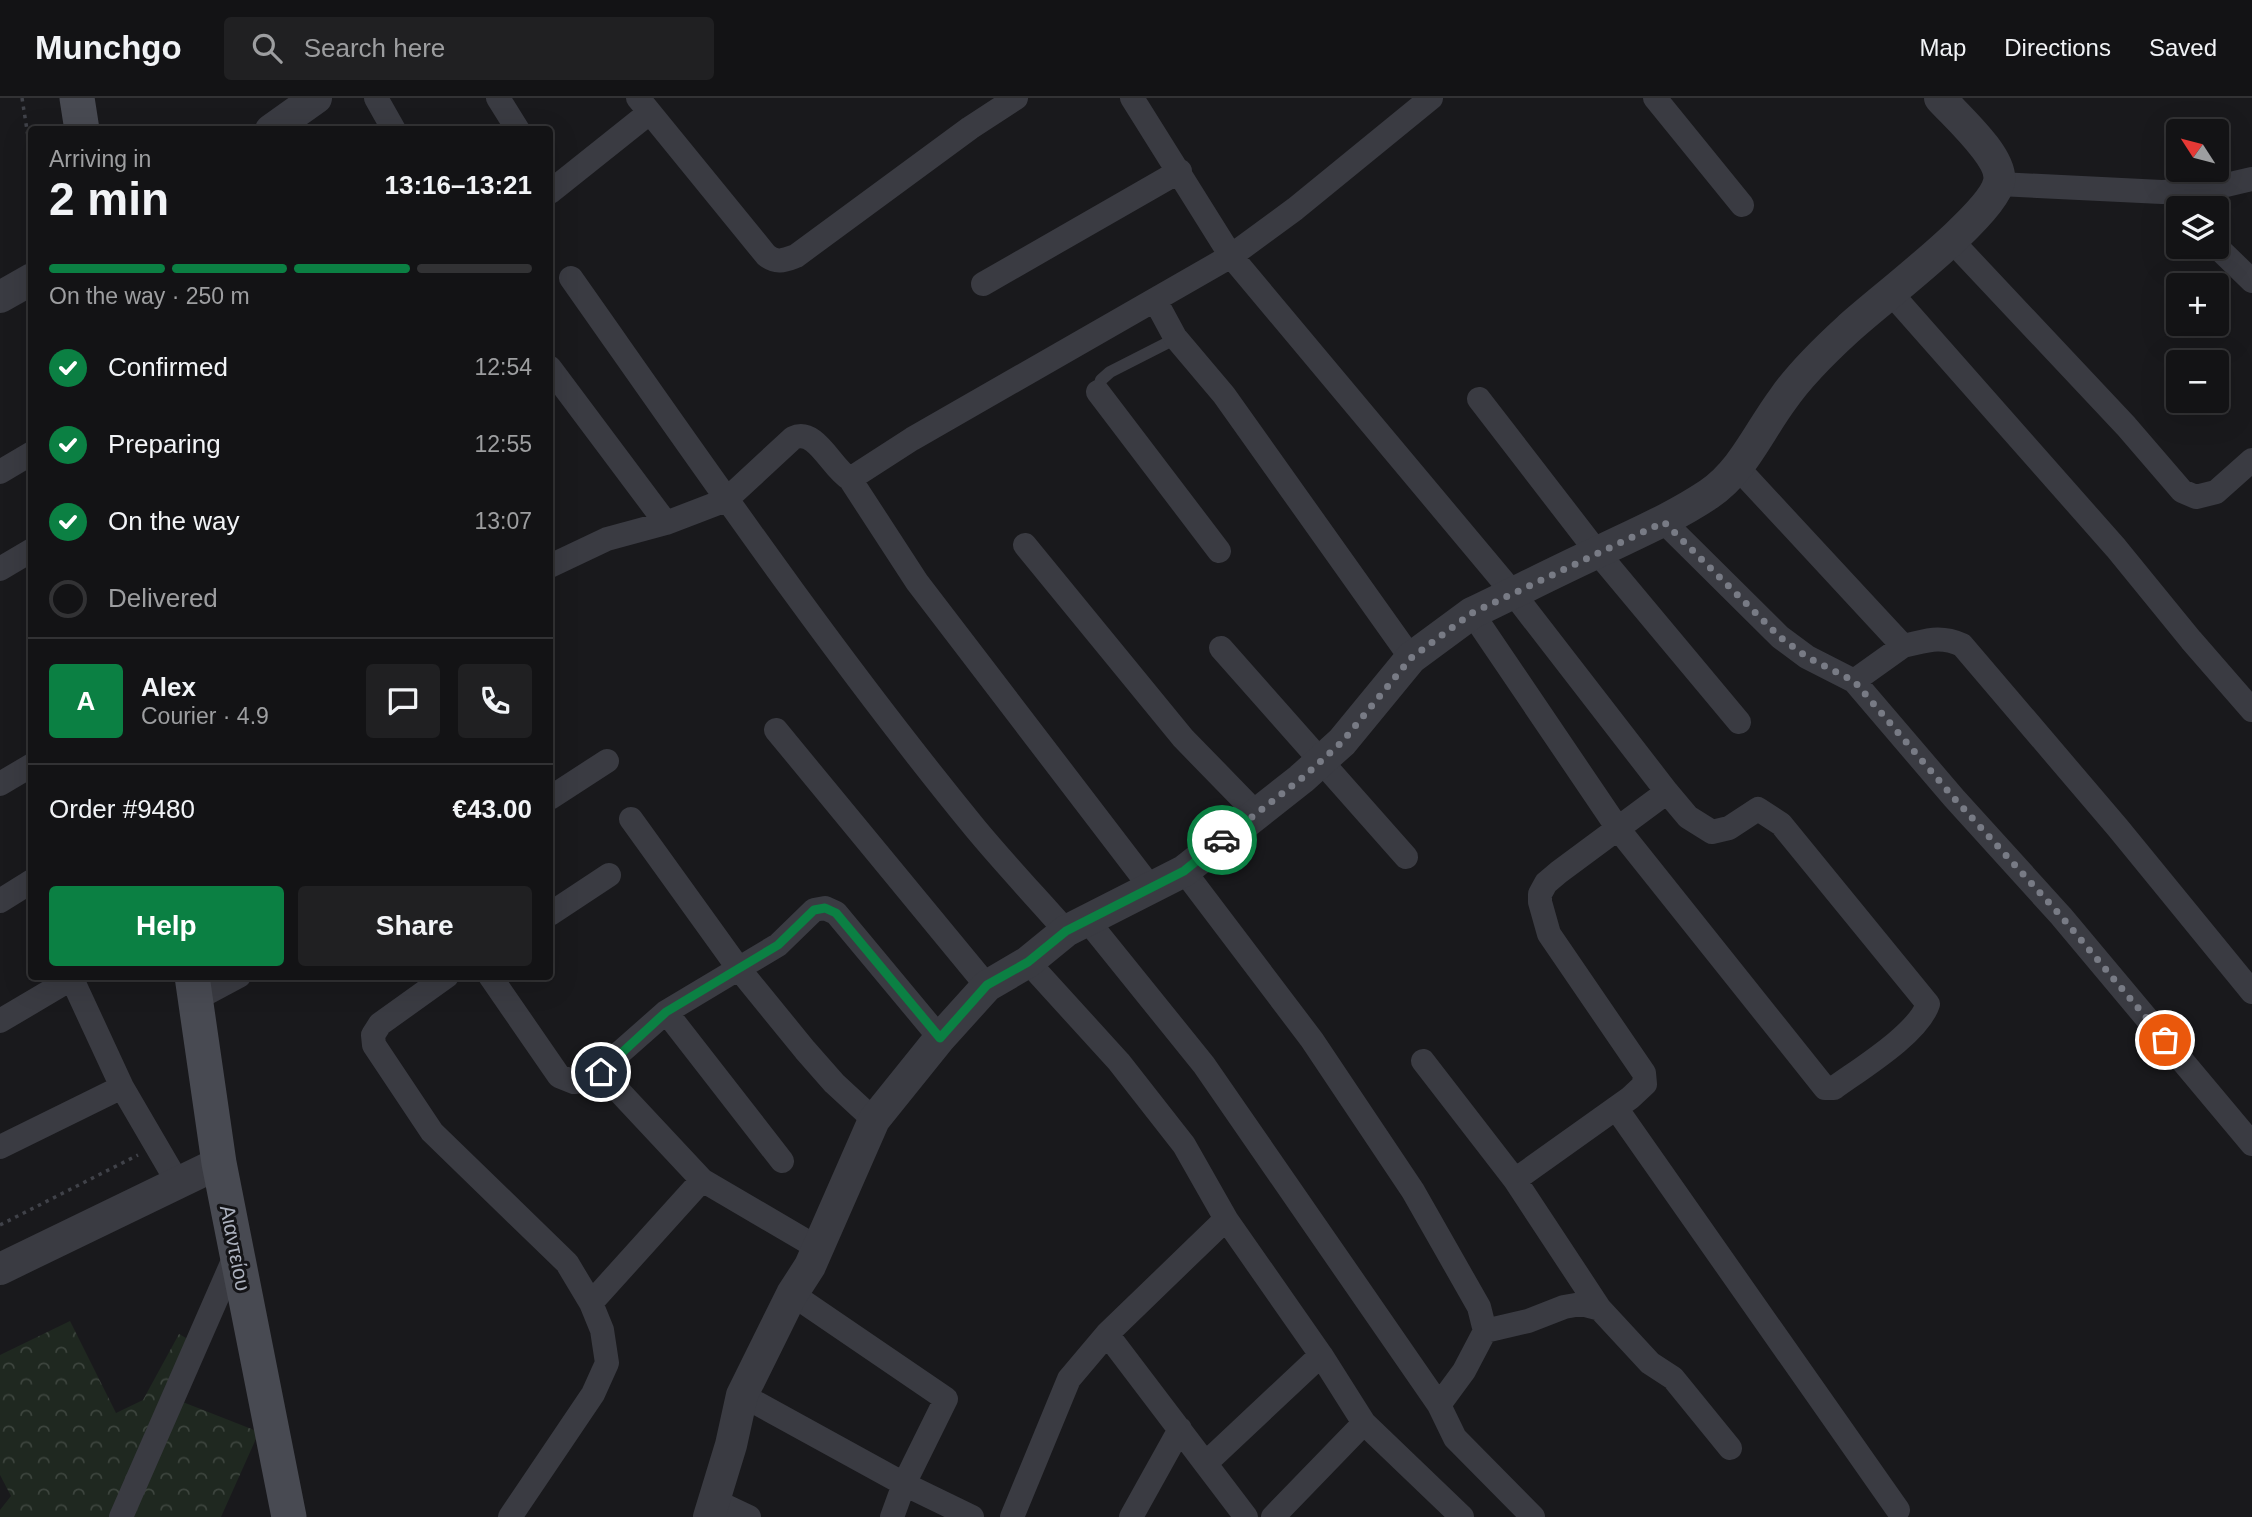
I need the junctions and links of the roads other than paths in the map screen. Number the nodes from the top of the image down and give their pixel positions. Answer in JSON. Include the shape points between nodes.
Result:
{"nodes":[{"id":1,"x":77,"y":98,"type":"edge"},
{"id":2,"x":316,"y":98,"type":"edge"},
{"id":3,"x":376,"y":98,"type":"edge"},
{"id":4,"x":498,"y":98,"type":"edge"},
{"id":5,"x":1016,"y":98,"type":"edge"},
{"id":6,"x":1132,"y":98,"type":"edge"},
{"id":7,"x":1432,"y":98,"type":"edge"},
{"id":8,"x":1655,"y":98,"type":"edge"},
{"id":9,"x":1940,"y":98,"type":"edge"},
{"id":10,"x":644,"y":105,"type":"edge"},
{"id":11,"x":81,"y":126,"type":"edge"},
{"id":12,"x":277,"y":126,"type":"edge"},
{"id":13,"x":392,"y":126,"type":"edge"},
{"id":14,"x":516,"y":126,"type":"edge"},
{"id":15,"x":1180,"y":171,"type":"junction"},
{"id":16,"x":2252,"y":179,"type":"edge"},
{"id":17,"x":1999,"y":184,"type":"junction"},
{"id":18,"x":553,"y":189,"type":"edge"},
{"id":19,"x":2184,"y":196,"type":"edge"},
{"id":20,"x":2166,"y":200,"type":"edge"},
{"id":21,"x":1742,"y":205,"type":"dead end"},
{"id":22,"x":1952,"y":241,"type":"junction"},
{"id":23,"x":1231,"y":256,"type":"junction"},
{"id":24,"x":2229,"y":259,"type":"edge"},
{"id":25,"x":571,"y":278,"type":"dead end"},
{"id":26,"x":28,"y":281,"type":"edge"},
{"id":27,"x":2252,"y":281,"type":"edge"},
{"id":28,"x":983,"y":284,"type":"dead end"},
{"id":29,"x":1890,"y":292,"type":"junction"},
{"id":30,"x":0,"y":297,"type":"edge"},
{"id":31,"x":1155,"y":300,"type":"junction"},
{"id":32,"x":1175,"y":337,"type":"junction"},
{"id":33,"x":553,"y":372,"type":"edge"},
{"id":34,"x":1098,"y":392,"type":"joint"},
{"id":35,"x":1479,"y":399,"type":"dead end"},
{"id":36,"x":28,"y":455,"type":"edge"},
{"id":37,"x":2252,"y":460,"type":"edge"},
{"id":38,"x":1738,"y":467,"type":"junction"},
{"id":39,"x":0,"y":472,"type":"edge"},
{"id":40,"x":850,"y":479,"type":"junction"},
{"id":41,"x":726,"y":500,"type":"junction"},
{"id":42,"x":1664,"y":522,"type":"junction"},
{"id":43,"x":666,"y":523,"type":"junction"},
{"id":44,"x":1025,"y":545,"type":"dead end"},
{"id":45,"x":1219,"y":551,"type":"dead end"},
{"id":46,"x":28,"y":552,"type":"edge"},
{"id":47,"x":1597,"y":552,"type":"junction"},
{"id":48,"x":553,"y":565,"type":"edge"},
{"id":49,"x":0,"y":569,"type":"edge"},
{"id":50,"x":1513,"y":593,"type":"junction"},
{"id":51,"x":1472,"y":613,"type":"junction"},
{"id":52,"x":1903,"y":646,"type":"junction"},
{"id":53,"x":1221,"y":648,"type":"dead end"},
{"id":54,"x":1411,"y":658,"type":"junction"},
{"id":55,"x":1854,"y":681,"type":"junction"},
{"id":56,"x":2252,"y":710,"type":"edge"},
{"id":57,"x":1739,"y":722,"type":"dead end"},
{"id":58,"x":776,"y":730,"type":"dead end"},
{"id":59,"x":607,"y":761,"type":"dead end"},
{"id":60,"x":1320,"y":761,"type":"junction"},
{"id":61,"x":28,"y":767,"type":"edge"},
{"id":62,"x":0,"y":784,"type":"edge"},
{"id":63,"x":1667,"y":792,"type":"junction"},
{"id":64,"x":553,"y":796,"type":"edge"},
{"id":65,"x":1257,"y":814,"type":"junction"},
{"id":66,"x":631,"y":819,"type":"dead end"},
{"id":67,"x":1619,"y":830,"type":"junction"},
{"id":68,"x":1406,"y":857,"type":"dead end"},
{"id":69,"x":1184,"y":871,"type":"junction"},
{"id":70,"x":609,"y":875,"type":"dead end"},
{"id":71,"x":28,"y":884,"type":"edge"},
{"id":72,"x":1151,"y":888,"type":"junction"},
{"id":73,"x":0,"y":901,"type":"edge"},
{"id":74,"x":553,"y":912,"type":"edge"},
{"id":75,"x":1076,"y":925,"type":"junction"},
{"id":76,"x":1028,"y":962,"type":"junction"},
{"id":77,"x":739,"y":968,"type":"junction"},
{"id":78,"x":71,"y":980,"type":"edge"},
{"id":79,"x":75,"y":980,"type":"edge"},
{"id":80,"x":224,"y":980,"type":"edge"},
{"id":81,"x":441,"y":980,"type":"edge"},
{"id":82,"x":493,"y":980,"type":"edge"},
{"id":83,"x":987,"y":985,"type":"junction"},
{"id":84,"x":194,"y":988,"type":"edge"},
{"id":85,"x":2252,"y":992,"type":"edge"},
{"id":86,"x":666,"y":1012,"type":"junction"},
{"id":87,"x":0,"y":1021,"type":"edge"},
{"id":88,"x":940,"y":1038,"type":"junction"},
{"id":89,"x":1423,"y":1061,"type":"dead end"},
{"id":90,"x":601,"y":1072,"type":"junction"},
{"id":91,"x":122,"y":1087,"type":"junction"},
{"id":92,"x":1616,"y":1108,"type":"junction"},
{"id":93,"x":874,"y":1119,"type":"junction"},
{"id":94,"x":2252,"y":1143,"type":"edge"},
{"id":95,"x":0,"y":1147,"type":"edge"},
{"id":96,"x":782,"y":1161,"type":"dead end"},
{"id":97,"x":219,"y":1163,"type":"junction"},
{"id":98,"x":702,"y":1180,"type":"junction"},
{"id":99,"x":1515,"y":1180,"type":"junction"},
{"id":100,"x":178,"y":1183,"type":"junction"},
{"id":101,"x":1226,"y":1219,"type":"junction"},
{"id":102,"x":818,"y":1248,"type":"junction"},
{"id":103,"x":236,"y":1254,"type":"junction"},
{"id":104,"x":0,"y":1269,"type":"edge"},
{"id":105,"x":792,"y":1294,"type":"junction"},
{"id":106,"x":592,"y":1303,"type":"junction"},
{"id":107,"x":1600,"y":1309,"type":"junction"},
{"id":108,"x":1485,"y":1331,"type":"junction"},
{"id":109,"x":1107,"y":1334,"type":"junction"},
{"id":110,"x":1321,"y":1355,"type":"junction"},
{"id":111,"x":742,"y":1395,"type":"junction"},
{"id":112,"x":1439,"y":1405,"type":"junction"},
{"id":113,"x":1364,"y":1423,"type":"junction"},
{"id":114,"x":1180,"y":1429,"type":"junction"},
{"id":115,"x":1730,"y":1448,"type":"dead end"},
{"id":116,"x":1206,"y":1463,"type":"junction"},
{"id":117,"x":904,"y":1484,"type":"junction"},
{"id":118,"x":711,"y":1509,"type":"edge"},
{"id":119,"x":1898,"y":1510,"type":"dead end"},
{"id":120,"x":512,"y":1516,"type":"edge"},
{"id":121,"x":121,"y":1517,"type":"edge"},
{"id":122,"x":289,"y":1517,"type":"edge"},
{"id":123,"x":750,"y":1517,"type":"edge"},
{"id":124,"x":892,"y":1517,"type":"edge"},
{"id":125,"x":972,"y":1517,"type":"edge"},
{"id":126,"x":1012,"y":1517,"type":"edge"},
{"id":127,"x":1131,"y":1517,"type":"edge"},
{"id":128,"x":1246,"y":1517,"type":"edge"},
{"id":129,"x":1273,"y":1517,"type":"edge"},
{"id":130,"x":1462,"y":1517,"type":"edge"},
{"id":131,"x":1533,"y":1517,"type":"edge"}],
"edges":[{"from":1,"to":11,"type":"main road"},
{"from":2,"to":12,"type":"street"},
{"from":3,"to":13,"type":"street"},
{"from":4,"to":14,"type":"street"},
{"from":5,"to":10,"type":"street","via":[[796,256],[780,261],[766,255]]},
{"from":6,"to":15,"type":"street"},
{"from":7,"to":23,"type":"street"},
{"from":8,"to":21,"type":"street"},
{"from":9,"to":17,"type":"street","via":[[1993,157]]},
{"from":10,"to":18,"type":"street"},
{"from":15,"to":23,"type":"street"},
{"from":15,"to":28,"type":"street"},
{"from":16,"to":19,"type":"street"},
{"from":17,"to":20,"type":"street"},
{"from":17,"to":22,"type":"street"},
{"from":22,"to":29,"type":"street"},
{"from":22,"to":37,"type":"street","via":[[2182,491],[2196,496],[2216,492]]},
{"from":23,"to":31,"type":"street"},
{"from":23,"to":50,"type":"street"},
{"from":24,"to":27,"type":"street"},
{"from":25,"to":41,"type":"street"},
{"from":26,"to":30,"type":"street"},
{"from":29,"to":38,"type":"street","via":[[1810,367],[1784,397]]},
{"from":29,"to":56,"type":"street"},
{"from":31,"to":32,"type":"street"},
{"from":31,"to":40,"type":"street"},
{"from":32,"to":34,"type":"lane","via":[[1110,372],[1101,380]]},
{"from":32,"to":54,"type":"street","via":[[1224,395]]},
{"from":33,"to":43,"type":"street"},
{"from":34,"to":45,"type":"street"},
{"from":35,"to":47,"type":"street"},
{"from":36,"to":39,"type":"street"},
{"from":38,"to":42,"type":"street","via":[[1711,493]]},
{"from":38,"to":52,"type":"street"},
{"from":40,"to":41,"type":"street","via":[[807,435],[800,434]]},
{"from":40,"to":72,"type":"street","via":[[917,582]]},
{"from":41,"to":43,"type":"street"},
{"from":41,"to":75,"type":"street","via":[[977,830]]},
{"from":42,"to":47,"type":"street"},
{"from":42,"to":55,"type":"street","via":[[1780,637]]},
{"from":43,"to":48,"type":"street","via":[[607,539]]},
{"from":44,"to":65,"type":"street","via":[[1183,738]]},
{"from":46,"to":49,"type":"street"},
{"from":47,"to":50,"type":"street"},
{"from":47,"to":57,"type":"street"},
{"from":50,"to":51,"type":"street"},
{"from":50,"to":63,"type":"street"},
{"from":51,"to":54,"type":"street"},
{"from":51,"to":67,"type":"street"},
{"from":52,"to":55,"type":"street"},
{"from":52,"to":85,"type":"street","via":[[1938,638],[1962,645]]},
{"from":53,"to":60,"type":"street"},
{"from":54,"to":60,"type":"street","via":[[1342,742]]},
{"from":55,"to":94,"type":"street"},
{"from":58,"to":83,"type":"street"},
{"from":59,"to":64,"type":"street"},
{"from":60,"to":65,"type":"street"},
{"from":60,"to":68,"type":"street"},
{"from":61,"to":62,"type":"street"},
{"from":63,"to":67,"type":"street"},
{"from":63,"to":67,"type":"street","via":[[1688,817],[1712,832],[1729,828],[1758,809],[1781,824],[1928,1004],[1911,1030],[1834,1088],[1825,1088]]},
{"from":65,"to":69,"type":"street"},
{"from":66,"to":77,"type":"street"},
{"from":67,"to":92,"type":"street","via":[[1546,883],[1540,894],[1549,934],[1644,1073],[1645,1084]]},
{"from":69,"to":72,"type":"street"},
{"from":69,"to":108,"type":"street","via":[[1312,1040],[1412,1191],[1479,1307]]},
{"from":70,"to":74,"type":"street"},
{"from":71,"to":73,"type":"street"},
{"from":72,"to":75,"type":"street"},
{"from":75,"to":76,"type":"street"},
{"from":75,"to":112,"type":"street","via":[[1204,1065]]},
{"from":76,"to":83,"type":"street"},
{"from":76,"to":101,"type":"street","via":[[1119,1062],[1184,1145]]},
{"from":77,"to":86,"type":"street"},
{"from":77,"to":88,"type":"street","via":[[778,945],[814,910],[825,908],[836,913]]},
{"from":77,"to":93,"type":"street","via":[[834,1083]]},
{"from":78,"to":87,"type":"street"},
{"from":79,"to":91,"type":"street"},
{"from":80,"to":84,"type":"street"},
{"from":81,"to":106,"type":"street","via":[[380,1024],[373,1035],[374,1045],[432,1132],[566,1263]]},
{"from":82,"to":90,"type":"street","via":[[559,1076],[574,1082]]},
{"from":83,"to":88,"type":"street"},
{"from":84,"to":97,"type":"main road","name":"Αιαντείου"},
{"from":86,"to":90,"type":"street"},
{"from":86,"to":96,"type":"street"},
{"from":88,"to":93,"type":"street"},
{"from":89,"to":99,"type":"street"},
{"from":90,"to":98,"type":"street"},
{"from":91,"to":95,"type":"street"},
{"from":91,"to":100,"type":"street"},
{"from":92,"to":99,"type":"street"},
{"from":92,"to":119,"type":"street"},
{"from":93,"to":102,"type":"street"},
{"from":97,"to":100,"type":"street"},
{"from":97,"to":103,"type":"main road","name":"Αιαντείου"},
{"from":98,"to":102,"type":"street"},
{"from":98,"to":106,"type":"street"},
{"from":99,"to":107,"type":"street"},
{"from":100,"to":104,"type":"street"},
{"from":101,"to":109,"type":"street"},
{"from":101,"to":110,"type":"street"},
{"from":102,"to":105,"type":"street"},
{"from":103,"to":121,"type":"street"},
{"from":103,"to":122,"type":"main road","name":"Αιαντείου"},
{"from":105,"to":111,"type":"street"},
{"from":105,"to":117,"type":"street","via":[[946,1399]]},
{"from":106,"to":120,"type":"street","via":[[607,1363],[593,1394]]},
{"from":107,"to":108,"type":"street","via":[[1573,1305]]},
{"from":107,"to":115,"type":"street","via":[[1650,1363],[1674,1378]]},
{"from":108,"to":112,"type":"street"},
{"from":109,"to":114,"type":"street"},
{"from":109,"to":126,"type":"street","via":[[1069,1379]]},
{"from":110,"to":113,"type":"street"},
{"from":110,"to":116,"type":"street"},
{"from":111,"to":117,"type":"street"},
{"from":111,"to":118,"type":"street"},
{"from":112,"to":131,"type":"street","via":[[1455,1438]]},
{"from":113,"to":129,"type":"street"},
{"from":113,"to":130,"type":"street"},
{"from":114,"to":116,"type":"street"},
{"from":114,"to":127,"type":"street"},
{"from":116,"to":128,"type":"street"},
{"from":117,"to":124,"type":"street"},
{"from":117,"to":125,"type":"street"},
{"from":118,"to":123,"type":"street"}]}
